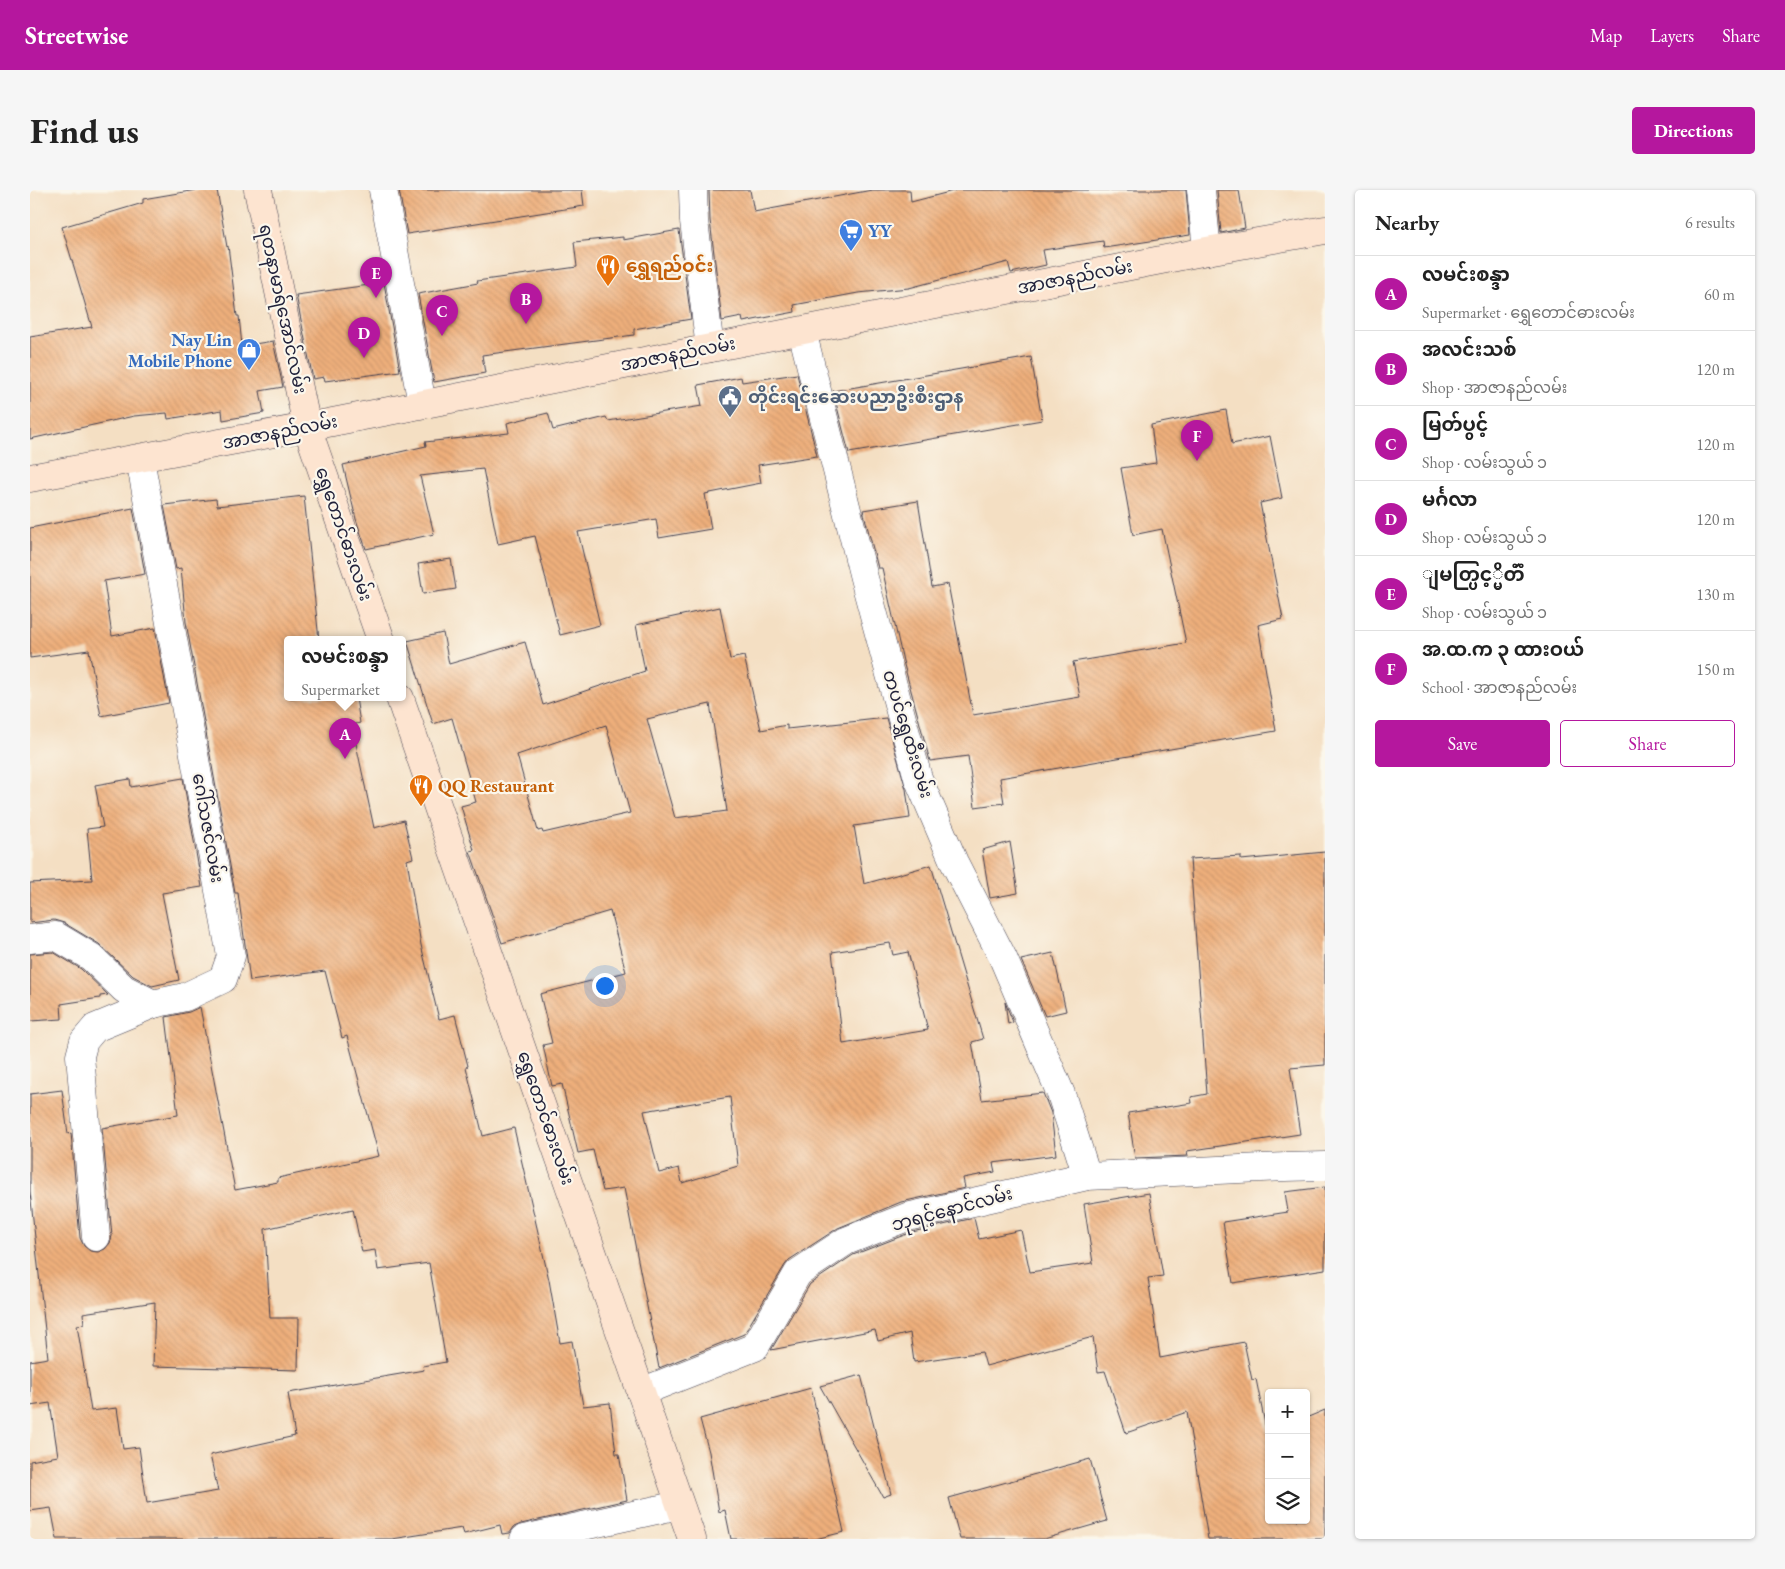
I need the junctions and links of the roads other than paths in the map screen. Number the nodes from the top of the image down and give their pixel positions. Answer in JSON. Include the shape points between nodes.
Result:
{"nodes":[{"id":1,"x":258,"y":190,"type":"edge"},
{"id":2,"x":383,"y":190,"type":"edge"},
{"id":3,"x":693,"y":190,"type":"edge"},
{"id":4,"x":1201,"y":190,"type":"edge"},
{"id":5,"x":1325,"y":230,"type":"edge"},
{"id":6,"x":1207,"y":251,"type":"junction"},
{"id":7,"x":802,"y":331,"type":"junction"},
{"id":8,"x":710,"y":348,"type":"junction"},
{"id":9,"x":422,"y":404,"type":"junction"},
{"id":10,"x":307,"y":427,"type":"junction"},
{"id":11,"x":140,"y":459,"type":"junction"},
{"id":12,"x":30,"y":478,"type":"edge"},
{"id":13,"x":380,"y":636,"type":"edge"},
{"id":14,"x":401,"y":701,"type":"edge"},
{"id":15,"x":30,"y":939,"type":"edge"},
{"id":16,"x":153,"y":1004,"type":"junction"},
{"id":17,"x":1325,"y":1166,"type":"edge"},
{"id":18,"x":1087,"y":1176,"type":"junction"},
{"id":19,"x":96,"y":1237,"type":"dead end"},
{"id":20,"x":641,"y":1392,"type":"junction"},
{"id":21,"x":679,"y":1505,"type":"junction"},
{"id":22,"x":524,"y":1539,"type":"edge"},
{"id":23,"x":692,"y":1539,"type":"edge"}],
"edges":[{"from":1,"to":10,"type":"street","name":"ရတနာမာရ်အောင်လမ်း"},
{"from":2,"to":9,"type":"street"},
{"from":3,"to":8,"type":"street"},
{"from":4,"to":6,"type":"street"},
{"from":5,"to":6,"type":"street","name":"အာဇာနည်လမ်း"},
{"from":6,"to":7,"type":"street","name":"အာဇာနည်လမ်း"},
{"from":7,"to":8,"type":"street","name":"အာဇာနည်လမ်း"},
{"from":7,"to":18,"type":"street","name":"တပင်ရွှေထီးလမ်း","via":[[918,778],[954,862],[1003,958],[1061,1094]]},
{"from":8,"to":9,"type":"street","name":"အာဇာနည်လမ်း"},
{"from":9,"to":10,"type":"street","name":"အာဇာနည်လမ်း"},
{"from":10,"to":11,"type":"street","name":"အာဇာနည်လမ်း"},
{"from":10,"to":13,"type":"street","name":"ရွှေတောင်ဓားလမ်း"},
{"from":11,"to":12,"type":"street","name":"အာဇာနည်လမ်း"},
{"from":11,"to":16,"type":"street","name":"ဂေါ်သဇင်လမ်း","via":[[231,956],[223,979],[185,996]]},
{"from":14,"to":20,"type":"street","name":"ရွှေတောင်ဓားလမ်း"},
{"from":15,"to":16,"type":"street","via":[[56,936],[90,957],[124,990]]},
{"from":16,"to":19,"type":"street","via":[[95,1028],[84,1041],[80,1056]]},
{"from":17,"to":18,"type":"street","name":"ဘုရင့်နောင်လမ်း"},
{"from":18,"to":20,"type":"street","name":"ဘုရင့်နောင်လမ်း","via":[[907,1217],[846,1241],[798,1273],[755,1347]]},
{"from":20,"to":21,"type":"street","name":"ရွှေတောင်ဓားလမ်း"},
{"from":21,"to":22,"type":"street"},
{"from":21,"to":23,"type":"street","name":"ရွှေတောင်ဓားလမ်း"}]}
